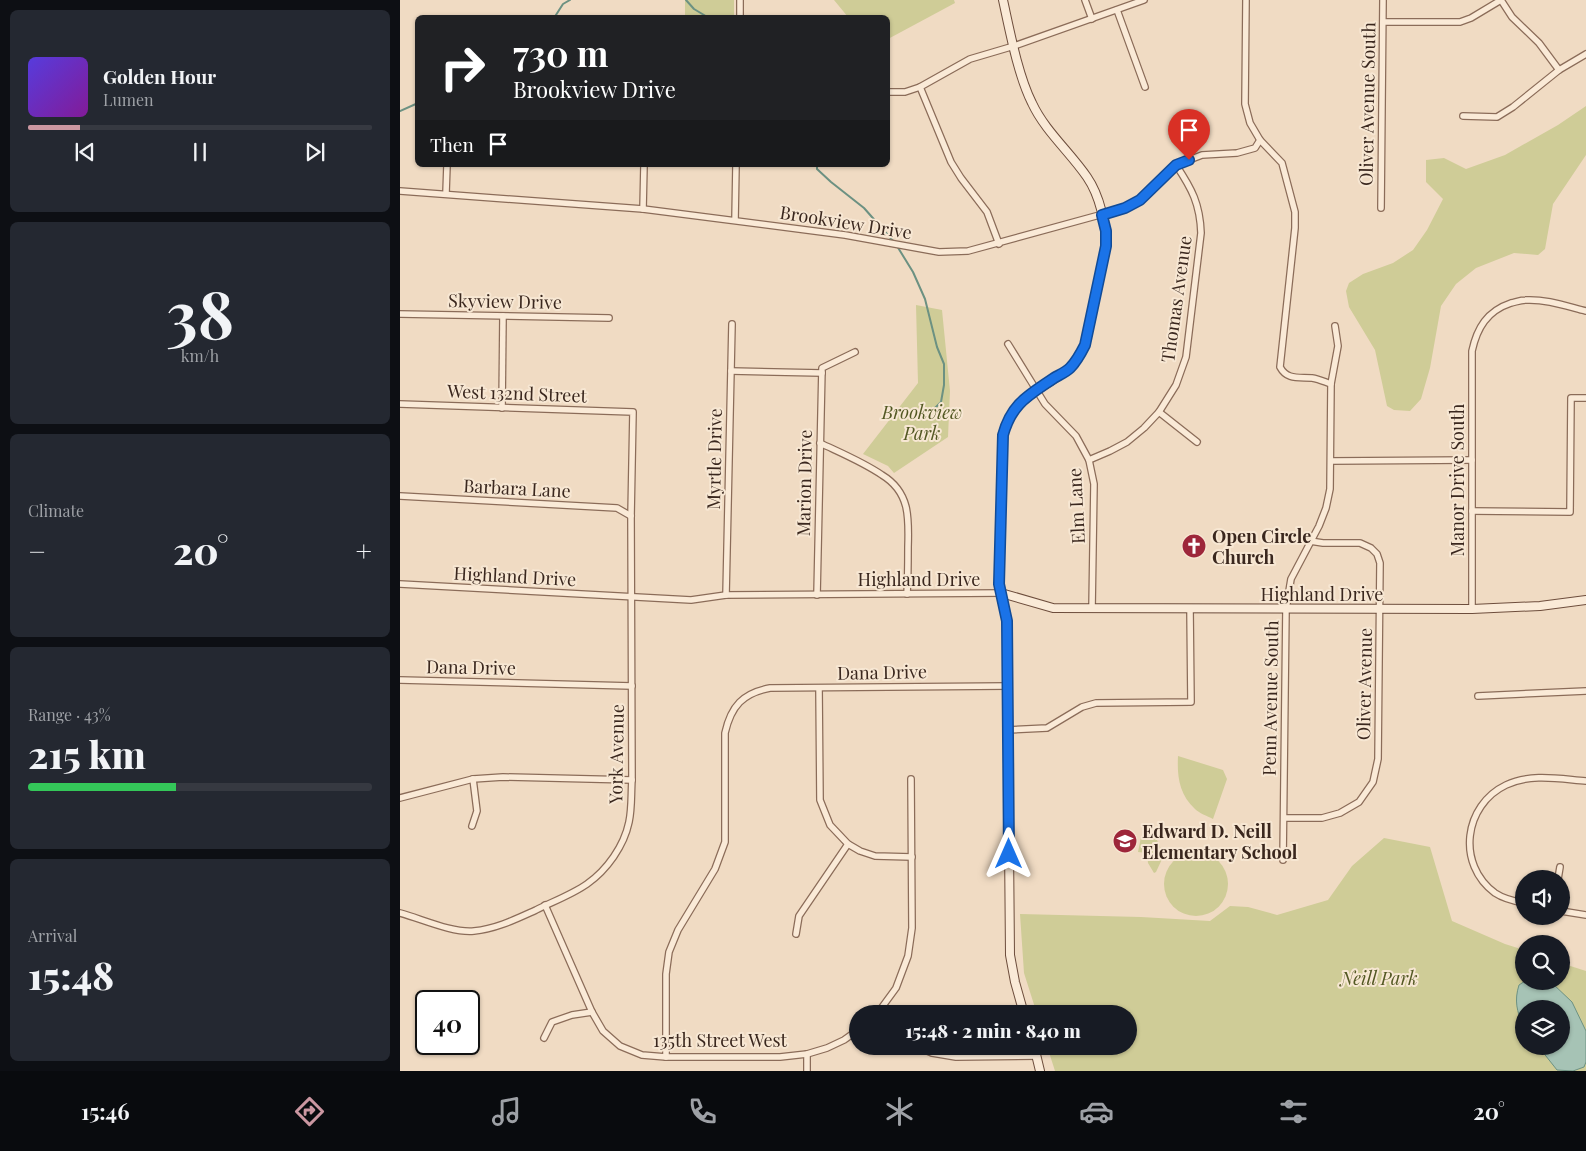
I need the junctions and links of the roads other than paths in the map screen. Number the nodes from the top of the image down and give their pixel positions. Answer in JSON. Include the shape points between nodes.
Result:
{"nodes":[{"id":1,"x":740,"y":0,"type":"edge"},
{"id":2,"x":1003,"y":0,"type":"edge"},
{"id":3,"x":1085,"y":0,"type":"edge"},
{"id":4,"x":1144,"y":0,"type":"edge"},
{"id":5,"x":1246,"y":0,"type":"edge"},
{"id":6,"x":1383,"y":0,"type":"edge"},
{"id":7,"x":1501,"y":0,"type":"edge"},
{"id":8,"x":1117,"y":10,"type":"junction"},
{"id":9,"x":740,"y":15,"type":"edge"},
{"id":10,"x":1092,"y":19,"type":"junction"},
{"id":11,"x":1383,"y":22,"type":"junction"},
{"id":12,"x":1014,"y":46,"type":"junction"},
{"id":13,"x":1586,"y":54,"type":"edge"},
{"id":14,"x":1559,"y":70,"type":"junction"},
{"id":15,"x":920,"y":87,"type":"junction"},
{"id":16,"x":1146,"y":87,"type":"dead end"},
{"id":17,"x":890,"y":92,"type":"edge"},
{"id":18,"x":1463,"y":116,"type":"dead end"},
{"id":19,"x":1260,"y":140,"type":"junction"},
{"id":20,"x":1176,"y":165,"type":"junction"},
{"id":21,"x":447,"y":167,"type":"edge"},
{"id":22,"x":644,"y":167,"type":"edge"},
{"id":23,"x":736,"y":167,"type":"edge"},
{"id":24,"x":400,"y":191,"type":"edge"},
{"id":25,"x":446,"y":193,"type":"junction"},
{"id":26,"x":1381,"y":208,"type":"dead end"},
{"id":27,"x":643,"y":209,"type":"junction"},
{"id":28,"x":1102,"y":215,"type":"junction"},
{"id":29,"x":735,"y":220,"type":"junction"},
{"id":30,"x":999,"y":244,"type":"junction"},
{"id":31,"x":1586,"y":311,"type":"edge"},
{"id":32,"x":400,"y":314,"type":"edge"},
{"id":33,"x":503,"y":316,"type":"junction"},
{"id":34,"x":609,"y":318,"type":"dead end"},
{"id":35,"x":732,"y":324,"type":"dead end"},
{"id":36,"x":1335,"y":326,"type":"dead end"},
{"id":37,"x":1008,"y":344,"type":"dead end"},
{"id":38,"x":855,"y":352,"type":"dead end"},
{"id":39,"x":731,"y":371,"type":"junction"},
{"id":40,"x":822,"y":373,"type":"junction"},
{"id":41,"x":1331,"y":384,"type":"junction"},
{"id":42,"x":1036,"y":390,"type":"junction"},
{"id":43,"x":1586,"y":398,"type":"edge"},
{"id":44,"x":400,"y":404,"type":"edge"},
{"id":45,"x":502,"y":408,"type":"junction"},
{"id":46,"x":633,"y":412,"type":"joint"},
{"id":47,"x":1160,"y":412,"type":"junction"},
{"id":48,"x":820,"y":442,"type":"junction"},
{"id":49,"x":1197,"y":442,"type":"dead end"},
{"id":50,"x":1089,"y":460,"type":"junction"},
{"id":51,"x":1472,"y":460,"type":"junction"},
{"id":52,"x":1331,"y":461,"type":"junction"},
{"id":53,"x":400,"y":496,"type":"edge"},
{"id":54,"x":1472,"y":511,"type":"junction"},
{"id":55,"x":631,"y":516,"type":"junction"},
{"id":56,"x":1310,"y":541,"type":"junction"},
{"id":57,"x":400,"y":584,"type":"edge"},
{"id":58,"x":1001,"y":593,"type":"junction"},
{"id":59,"x":817,"y":594,"type":"junction"},
{"id":60,"x":907,"y":594,"type":"junction"},
{"id":61,"x":726,"y":595,"type":"junction"},
{"id":62,"x":631,"y":597,"type":"junction"},
{"id":63,"x":1586,"y":600,"type":"edge"},
{"id":64,"x":1092,"y":608,"type":"junction"},
{"id":65,"x":1190,"y":609,"type":"junction"},
{"id":66,"x":1286,"y":609,"type":"junction"},
{"id":67,"x":1380,"y":609,"type":"junction"},
{"id":68,"x":1472,"y":609,"type":"junction"},
{"id":69,"x":400,"y":680,"type":"edge"},
{"id":70,"x":632,"y":686,"type":"junction"},
{"id":71,"x":1007,"y":686,"type":"junction"},
{"id":72,"x":819,"y":688,"type":"junction"},
{"id":73,"x":1586,"y":690,"type":"edge"},
{"id":74,"x":1478,"y":696,"type":"dead end"},
{"id":75,"x":1007,"y":730,"type":"junction"},
{"id":76,"x":473,"y":779,"type":"junction"},
{"id":77,"x":911,"y":779,"type":"dead end"},
{"id":78,"x":632,"y":780,"type":"junction"},
{"id":79,"x":1586,"y":781,"type":"edge"},
{"id":80,"x":400,"y":798,"type":"edge"},
{"id":81,"x":1284,"y":818,"type":"junction"},
{"id":82,"x":472,"y":826,"type":"dead end"},
{"id":83,"x":848,"y":844,"type":"junction"},
{"id":84,"x":912,"y":857,"type":"junction"},
{"id":85,"x":1283,"y":860,"type":"dead end"},
{"id":86,"x":1560,"y":867,"type":"dead end"},
{"id":87,"x":1560,"y":870,"type":"edge"},
{"id":88,"x":1515,"y":902,"type":"edge"},
{"id":89,"x":545,"y":905,"type":"junction"},
{"id":90,"x":1570,"y":912,"type":"edge"},
{"id":91,"x":400,"y":913,"type":"edge"},
{"id":92,"x":1586,"y":915,"type":"edge"},
{"id":93,"x":796,"y":934,"type":"dead end"},
{"id":94,"x":884,"y":1005,"type":"edge"},
{"id":95,"x":1021,"y":1005,"type":"edge"},
{"id":96,"x":592,"y":1012,"type":"junction"},
{"id":97,"x":849,"y":1036,"type":"edge"},
{"id":98,"x":544,"y":1038,"type":"dead end"},
{"id":99,"x":807,"y":1054,"type":"junction"},
{"id":100,"x":944,"y":1055,"type":"edge"},
{"id":101,"x":1037,"y":1056,"type":"joint"},
{"id":102,"x":666,"y":1057,"type":"junction"},
{"id":103,"x":807,"y":1071,"type":"edge"},
{"id":104,"x":1040,"y":1071,"type":"edge"}],
"edges":[{"from":1,"to":9,"type":"street"},
{"from":2,"to":12,"type":"street"},
{"from":3,"to":10,"type":"street"},
{"from":4,"to":8,"type":"street"},
{"from":5,"to":19,"type":"street","via":[[1245,104],[1250,123]]},
{"from":6,"to":11,"type":"street","name":"Oliver Avenue South"},
{"from":7,"to":11,"type":"street","via":[[1460,22]]},
{"from":7,"to":14,"type":"street"},
{"from":8,"to":10,"type":"street"},
{"from":8,"to":16,"type":"street"},
{"from":10,"to":12,"type":"street"},
{"from":11,"to":26,"type":"street","name":"Oliver Avenue South"},
{"from":12,"to":15,"type":"street","via":[[970,59]]},
{"from":12,"to":28,"type":"street","via":[[1032,104],[1088,178]]},
{"from":13,"to":14,"type":"street"},
{"from":14,"to":18,"type":"street","via":[[1497,117]]},
{"from":15,"to":17,"type":"street"},
{"from":15,"to":30,"type":"street","via":[[951,162],[987,212]]},
{"from":19,"to":20,"type":"street","name":"Brookview Drive","via":[[1254,148],[1237,153],[1202,155]]},
{"from":19,"to":41,"type":"street","via":[[1282,163],[1295,212],[1280,367],[1290,377],[1312,378]]},
{"from":20,"to":28,"type":"street","name":"Brookview Drive","via":[[1140,200]]},
{"from":20,"to":47,"type":"street","name":"Thomas Avenue","via":[[1196,200],[1201,233],[1186,357]]},
{"from":21,"to":25,"type":"street"},
{"from":22,"to":27,"type":"street"},
{"from":23,"to":29,"type":"street"},
{"from":24,"to":25,"type":"street","name":"Brookview Drive"},
{"from":25,"to":27,"type":"street","name":"Brookview Drive"},
{"from":27,"to":29,"type":"street","name":"Brookview Drive"},
{"from":28,"to":30,"type":"street","name":"Brookview Drive"},
{"from":28,"to":42,"type":"street","via":[[1106,246],[1085,345],[1070,368]]},
{"from":29,"to":30,"type":"street","name":"Brookview Drive","via":[[939,252],[968,251]]},
{"from":31,"to":51,"type":"street","name":"Manor Drive South","via":[[1523,299],[1501,307],[1484,321],[1472,351]]},
{"from":32,"to":33,"type":"street","name":"Skyview Drive"},
{"from":33,"to":34,"type":"street","name":"Skyview Drive"},
{"from":33,"to":45,"type":"street"},
{"from":35,"to":39,"type":"street","name":"Myrtle Drive"},
{"from":36,"to":41,"type":"street","name":"Penn Avenue South","via":[[1338,346]]},
{"from":37,"to":42,"type":"street","name":"Elm Lane"},
{"from":38,"to":40,"type":"street","via":[[822,368]]},
{"from":39,"to":40,"type":"street"},
{"from":39,"to":61,"type":"street","name":"Myrtle Drive"},
{"from":40,"to":48,"type":"street","name":"Marion Drive"},
{"from":41,"to":52,"type":"street","name":"Penn Avenue South"},
{"from":42,"to":50,"type":"street","name":"Elm Lane","via":[[1076,436]]},
{"from":42,"to":58,"type":"street","via":[[1014,410],[1003,435]]},
{"from":43,"to":54,"type":"street","via":[[1571,398],[1570,512]]},
{"from":44,"to":45,"type":"street","name":"West 132nd Street"},
{"from":45,"to":46,"type":"street","name":"West 132nd Street"},
{"from":46,"to":55,"type":"street","name":"York Avenue"},
{"from":47,"to":49,"type":"street"},
{"from":47,"to":50,"type":"street","name":"Thomas Avenue","via":[[1127,442]]},
{"from":48,"to":59,"type":"street","name":"Marion Drive"},
{"from":48,"to":60,"type":"street","via":[[883,475],[902,495],[909,519]]},
{"from":50,"to":64,"type":"street","name":"Elm Lane","via":[[1094,484]]},
{"from":51,"to":52,"type":"street"},
{"from":51,"to":54,"type":"street","name":"Manor Drive South"},
{"from":52,"to":56,"type":"street","name":"Penn Avenue South","via":[[1326,508]]},
{"from":53,"to":55,"type":"street","name":"Barbara Lane","via":[[617,508]]},
{"from":54,"to":68,"type":"street","name":"Manor Drive South"},
{"from":55,"to":62,"type":"street","name":"York Avenue"},
{"from":56,"to":66,"type":"street","name":"Penn Avenue South","via":[[1291,579]]},
{"from":56,"to":67,"type":"street","name":"Oliver Avenue","via":[[1360,543],[1371,548],[1380,563]]},
{"from":57,"to":62,"type":"street","name":"Highland Drive"},
{"from":58,"to":60,"type":"street","name":"Highland Drive"},
{"from":58,"to":64,"type":"street","name":"Highland Drive","via":[[1053,608]]},
{"from":58,"to":71,"type":"street","via":[[1007,621]]},
{"from":59,"to":60,"type":"street","name":"Highland Drive"},
{"from":59,"to":61,"type":"street","name":"Highland Drive"},
{"from":61,"to":62,"type":"street","name":"Highland Drive","via":[[691,600]]},
{"from":62,"to":70,"type":"street","name":"York Avenue"},
{"from":63,"to":68,"type":"street","name":"Highland Drive"},
{"from":64,"to":65,"type":"street","name":"Highland Drive"},
{"from":65,"to":66,"type":"street","name":"Highland Drive"},
{"from":65,"to":75,"type":"street","via":[[1191,702],[1096,703],[1082,707],[1047,728]]},
{"from":66,"to":67,"type":"street","name":"Highland Drive"},
{"from":66,"to":81,"type":"street","name":"Penn Avenue South"},
{"from":67,"to":68,"type":"street","name":"Highland Drive"},
{"from":67,"to":81,"type":"street","name":"Oliver Avenue","via":[[1378,759],[1373,782],[1359,802],[1340,813],[1322,818]]},
{"from":69,"to":70,"type":"street","name":"Dana Drive"},
{"from":70,"to":78,"type":"street","name":"York Avenue"},
{"from":71,"to":72,"type":"street","name":"Dana Drive"},
{"from":71,"to":75,"type":"street"},
{"from":72,"to":83,"type":"street","via":[[820,800],[830,825]]},
{"from":72,"to":102,"type":"street","name":"Dana Drive","via":[[757,690],[740,701],[729,717],[724,842],[715,869],[678,930],[669,952]]},
{"from":73,"to":74,"type":"street"},
{"from":75,"to":95,"type":"street","via":[[1010,954]]},
{"from":76,"to":78,"type":"street"},
{"from":76,"to":80,"type":"street"},
{"from":76,"to":82,"type":"street","via":[[477,811]]},
{"from":77,"to":84,"type":"street"},
{"from":78,"to":89,"type":"street","name":"York Avenue","via":[[629,821],[613,858],[587,885]]},
{"from":79,"to":88,"type":"street","via":[[1542,777],[1506,784],[1492,794],[1473,818],[1469,836],[1475,868],[1495,893]]},
{"from":81,"to":85,"type":"street","name":"Penn Avenue South"},
{"from":83,"to":84,"type":"street","via":[[875,856]]},
{"from":83,"to":93,"type":"street","via":[[799,916]]},
{"from":84,"to":94,"type":"street","via":[[912,928],[908,956],[896,988]]},
{"from":86,"to":87,"type":"street"},
{"from":89,"to":91,"type":"street","name":"York Avenue","via":[[496,927],[473,931],[453,929]]},
{"from":89,"to":96,"type":"street","name":"135th Street West"},
{"from":90,"to":92,"type":"street"},
{"from":96,"to":98,"type":"street","via":[[552,1022]]},
{"from":96,"to":102,"type":"street","name":"135th Street West","via":[[603,1031],[620,1046],[642,1055]]},
{"from":97,"to":99,"type":"street","name":"135th Street West"},
{"from":99,"to":102,"type":"street","name":"135th Street West"},
{"from":99,"to":103,"type":"street"},
{"from":100,"to":101,"type":"street"},
{"from":101,"to":104,"type":"street"}]}
